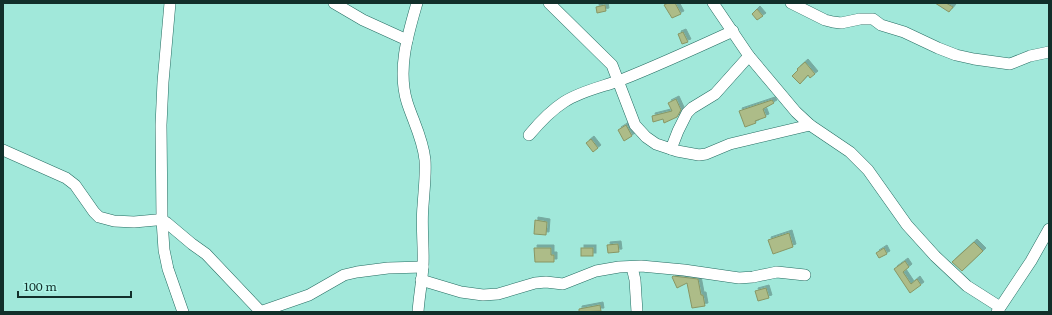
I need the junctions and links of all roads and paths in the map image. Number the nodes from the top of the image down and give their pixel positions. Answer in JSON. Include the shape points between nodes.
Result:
{"nodes":[{"id":1,"x":170,"y":3,"type":"edge"},
{"id":2,"x":334,"y":3,"type":"edge"},
{"id":3,"x":417,"y":3,"type":"edge"},
{"id":4,"x":549,"y":3,"type":"edge"},
{"id":5,"x":713,"y":3,"type":"edge"},
{"id":6,"x":790,"y":3,"type":"edge"},
{"id":7,"x":733,"y":31,"type":"junction"},
{"id":8,"x":407,"y":40,"type":"junction"},
{"id":9,"x":1049,"y":52,"type":"edge"},
{"id":10,"x":749,"y":56,"type":"junction"},
{"id":11,"x":619,"y":80,"type":"junction"},
{"id":12,"x":810,"y":125,"type":"junction"},
{"id":13,"x":529,"y":135,"type":"dead end"},
{"id":14,"x":671,"y":149,"type":"junction"},
{"id":15,"x":3,"y":150,"type":"edge"},
{"id":16,"x":162,"y":220,"type":"junction"},
{"id":17,"x":1049,"y":229,"type":"edge"},
{"id":18,"x":423,"y":267,"type":"junction"},
{"id":19,"x":632,"y":267,"type":"junction"},
{"id":20,"x":805,"y":275,"type":"dead end"},
{"id":21,"x":421,"y":280,"type":"junction"},
{"id":22,"x":998,"y":309,"type":"edge"},
{"id":23,"x":183,"y":312,"type":"edge"},
{"id":24,"x":260,"y":312,"type":"edge"},
{"id":25,"x":418,"y":312,"type":"edge"},
{"id":26,"x":637,"y":312,"type":"edge"}],
"edges":[{"from":1,"to":16,"type":"street","via":[[163,82]]},
{"from":2,"to":8,"type":"street","via":[[363,20]]},
{"from":3,"to":8,"type":"street"},
{"from":4,"to":11,"type":"street","via":[[612,65]]},
{"from":5,"to":7,"type":"street"},
{"from":6,"to":9,"type":"street","via":[[833,22],[873,19],[881,25],[904,32],[938,48],[974,59],[1010,64]]},
{"from":7,"to":10,"type":"street"},
{"from":7,"to":11,"type":"street","via":[[680,56]]},
{"from":8,"to":18,"type":"street","via":[[404,53],[405,94],[425,159],[422,212]]},
{"from":10,"to":12,"type":"street"},
{"from":10,"to":14,"type":"street","via":[[715,94],[687,113]]},
{"from":11,"to":13,"type":"street","via":[[565,101],[543,119]]},
{"from":11,"to":14,"type":"street","via":[[638,129],[651,141]]},
{"from":12,"to":14,"type":"street","via":[[730,144],[703,155],[692,155]]},
{"from":12,"to":22,"type":"street","via":[[850,152],[868,170],[907,225],[935,256],[967,286]]},
{"from":15,"to":16,"type":"street","via":[[66,178],[75,185],[99,217],[134,222]]},
{"from":16,"to":23,"type":"street","via":[[168,269]]},
{"from":16,"to":24,"type":"street","via":[[206,254]]},
{"from":17,"to":22,"type":"street","via":[[1031,261]]},
{"from":18,"to":21,"type":"street"},
{"from":18,"to":24,"type":"street","via":[[373,270],[344,275],[309,295]]},
{"from":19,"to":20,"type":"street","via":[[707,272],[739,278],[777,272]]},
{"from":19,"to":21,"type":"street","via":[[607,268],[590,272],[563,284],[535,283],[490,295],[461,292]]},
{"from":19,"to":26,"type":"street"},
{"from":21,"to":25,"type":"street"}]}
